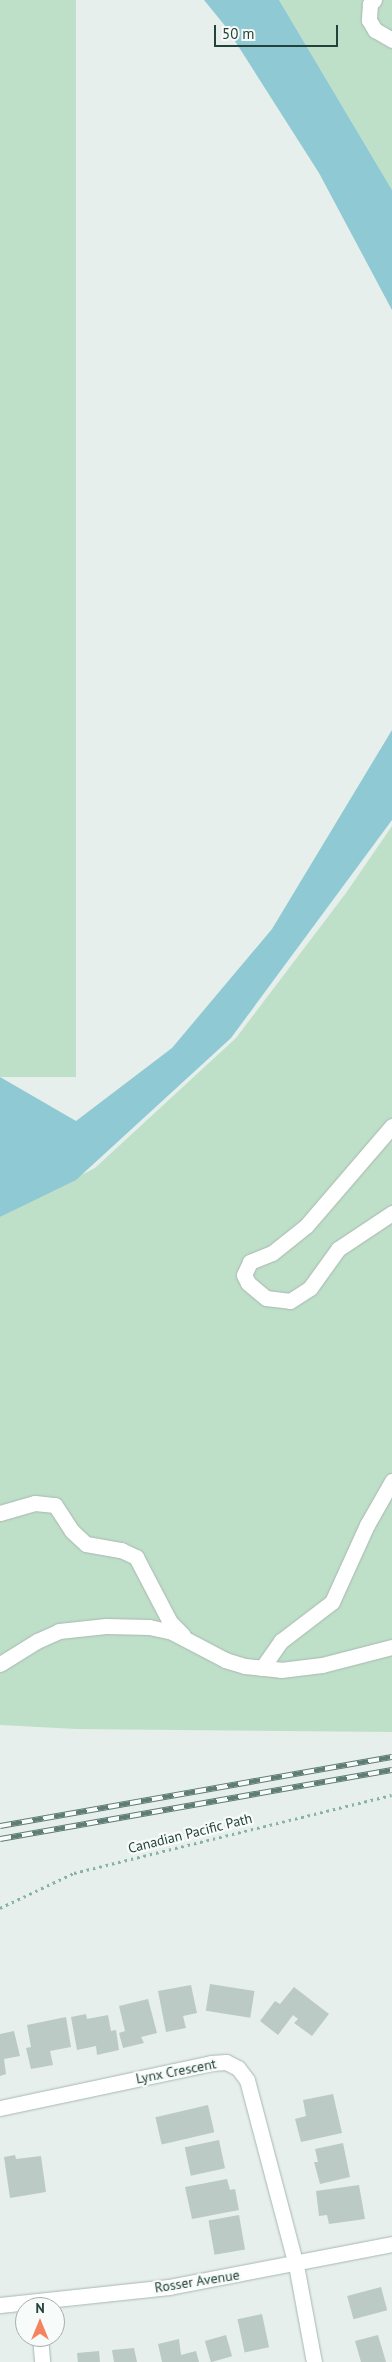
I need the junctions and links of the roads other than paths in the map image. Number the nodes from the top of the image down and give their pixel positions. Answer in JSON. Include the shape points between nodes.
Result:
{"nodes":[{"id":1,"x":374,"y":0,"type":"edge"},
{"id":2,"x":392,"y":40,"type":"edge"},
{"id":3,"x":392,"y":1126,"type":"edge"},
{"id":4,"x":392,"y":1213,"type":"edge"},
{"id":5,"x":392,"y":1481,"type":"edge"},
{"id":6,"x":0,"y":1514,"type":"edge"},
{"id":7,"x":193,"y":1642,"type":"junction"},
{"id":8,"x":392,"y":1647,"type":"edge"},
{"id":9,"x":0,"y":1664,"type":"edge"},
{"id":10,"x":262,"y":1668,"type":"junction"},
{"id":11,"x":0,"y":2108,"type":"edge"},
{"id":12,"x":392,"y":2244,"type":"edge"},
{"id":13,"x":296,"y":2265,"type":"junction"},
{"id":14,"x":65,"y":2300,"type":"edge"},
{"id":15,"x":0,"y":2305,"type":"edge"},
{"id":16,"x":15,"y":2305,"type":"edge"},
{"id":17,"x":41,"y":2347,"type":"edge"},
{"id":18,"x":42,"y":2362,"type":"edge"},
{"id":19,"x":314,"y":2362,"type":"edge"}],
"edges":[{"from":1,"to":2,"type":"street","via":[[370,4],[369,20],[375,30]]},
{"from":3,"to":4,"type":"street","via":[[306,1226],[272,1253],[250,1262],[244,1275],[252,1287],[266,1298],[290,1301],[310,1288],[338,1249]]},
{"from":5,"to":10,"type":"street","via":[[367,1525],[332,1602],[281,1641]]},
{"from":6,"to":7,"type":"street","via":[[34,1503],[55,1505],[72,1531],[86,1544],[121,1550],[136,1558],[170,1622]]},
{"from":7,"to":9,"type":"street","via":[[172,1632],[149,1627],[84,1627],[37,1640]]},
{"from":7,"to":10,"type":"street","via":[[225,1660]]},
{"from":8,"to":10,"type":"street","via":[[296,1669]]},
{"from":11,"to":13,"type":"street","name":"Lynx Crescent","via":[[211,2063],[226,2062],[238,2068],[247,2080]]},
{"from":12,"to":13,"type":"street","name":"Rosser Avenue"},
{"from":13,"to":14,"type":"street","name":"Rosser Avenue"},
{"from":13,"to":19,"type":"street","name":"Lynx Crescent"},
{"from":15,"to":16,"type":"street","name":"Rosser Avenue"},
{"from":17,"to":18,"type":"street"}]}
